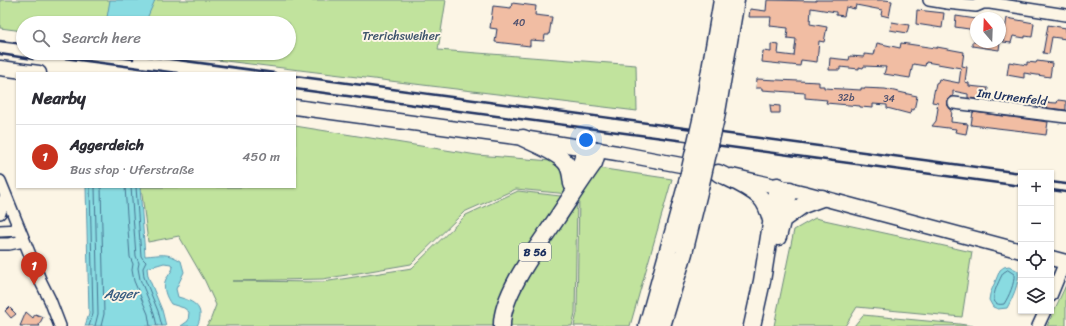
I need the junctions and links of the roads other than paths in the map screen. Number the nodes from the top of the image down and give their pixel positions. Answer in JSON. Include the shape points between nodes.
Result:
{"nodes":[{"id":1,"x":722,"y":0,"type":"edge"},
{"id":2,"x":736,"y":0,"type":"edge"},
{"id":3,"x":929,"y":0,"type":"edge"},
{"id":4,"x":984,"y":2,"type":"edge"},
{"id":5,"x":1066,"y":16,"type":"edge"},
{"id":6,"x":0,"y":68,"type":"edge"},
{"id":7,"x":31,"y":72,"type":"edge"},
{"id":8,"x":954,"y":103,"type":"dead end"},
{"id":9,"x":296,"y":106,"type":"edge"},
{"id":10,"x":709,"y":117,"type":"junction"},
{"id":11,"x":1066,"y":117,"type":"edge"},
{"id":12,"x":523,"y":138,"type":"junction"},
{"id":13,"x":592,"y":149,"type":"junction"},
{"id":14,"x":718,"y":173,"type":"junction"},
{"id":15,"x":0,"y":181,"type":"edge"},
{"id":16,"x":572,"y":184,"type":"junction"},
{"id":17,"x":693,"y":187,"type":"junction"},
{"id":18,"x":784,"y":188,"type":"junction"},
{"id":19,"x":822,"y":198,"type":"junction"},
{"id":20,"x":0,"y":202,"type":"edge"},
{"id":21,"x":0,"y":214,"type":"edge"},
{"id":22,"x":777,"y":220,"type":"junction"},
{"id":23,"x":0,"y":231,"type":"edge"},
{"id":24,"x":22,"y":235,"type":"junction"},
{"id":25,"x":0,"y":244,"type":"edge"},
{"id":26,"x":1018,"y":250,"type":"edge"},
{"id":27,"x":1054,"y":259,"type":"edge"},
{"id":28,"x":1065,"y":262,"type":"edge"},
{"id":29,"x":1054,"y":289,"type":"edge"},
{"id":30,"x":652,"y":305,"type":"junction"},
{"id":31,"x":1044,"y":314,"type":"edge"},
{"id":32,"x":664,"y":324,"type":"edge"},
{"id":33,"x":60,"y":326,"type":"edge"},
{"id":34,"x":494,"y":326,"type":"edge"},
{"id":35,"x":502,"y":326,"type":"edge"},
{"id":36,"x":643,"y":326,"type":"edge"},
{"id":37,"x":647,"y":326,"type":"edge"},
{"id":38,"x":752,"y":326,"type":"edge"},
{"id":39,"x":758,"y":326,"type":"edge"},
{"id":40,"x":1038,"y":326,"type":"edge"}],
"edges":[{"from":1,"to":10,"type":"highway"},
{"from":2,"to":10,"type":"highway"},
{"from":3,"to":4,"type":"street","via":[[976,6]]},
{"from":4,"to":5,"type":"street"},
{"from":6,"to":7,"type":"main road"},
{"from":8,"to":11,"type":"street","name":"Im Urnenfeld"},
{"from":9,"to":12,"type":"main road"},
{"from":10,"to":17,"type":"highway","bridge":true},
{"from":12,"to":13,"type":"main road"},
{"from":12,"to":16,"type":"highway","via":[[562,159],[570,171]]},
{"from":13,"to":14,"type":"main road"},
{"from":13,"to":16,"type":"highway"},
{"from":13,"to":35,"type":"highway","number":"B 56","via":[[594,162],[519,277],[504,311]]},
{"from":14,"to":18,"type":"main road"},
{"from":14,"to":22,"type":"highway","via":[[750,189],[761,198]]},
{"from":15,"to":24,"type":"street"},
{"from":16,"to":34,"type":"highway","via":[[503,294]]},
{"from":17,"to":30,"type":"highway"},
{"from":17,"to":32,"type":"highway","via":[[684,253]]},
{"from":18,"to":19,"type":"main road"},
{"from":18,"to":22,"type":"highway"},
{"from":19,"to":22,"type":"highway","via":[[803,205]]},
{"from":19,"to":26,"type":"main road"},
{"from":20,"to":21,"type":"street"},
{"from":22,"to":38,"type":"highway"},
{"from":22,"to":39,"type":"highway"},
{"from":23,"to":24,"type":"street"},
{"from":24,"to":25,"type":"street","via":[[10,244]]},
{"from":24,"to":33,"type":"street"},
{"from":27,"to":28,"type":"main road"},
{"from":28,"to":29,"type":"street"},
{"from":30,"to":36,"type":"highway"},
{"from":30,"to":37,"type":"highway"},
{"from":31,"to":40,"type":"street"}]}
